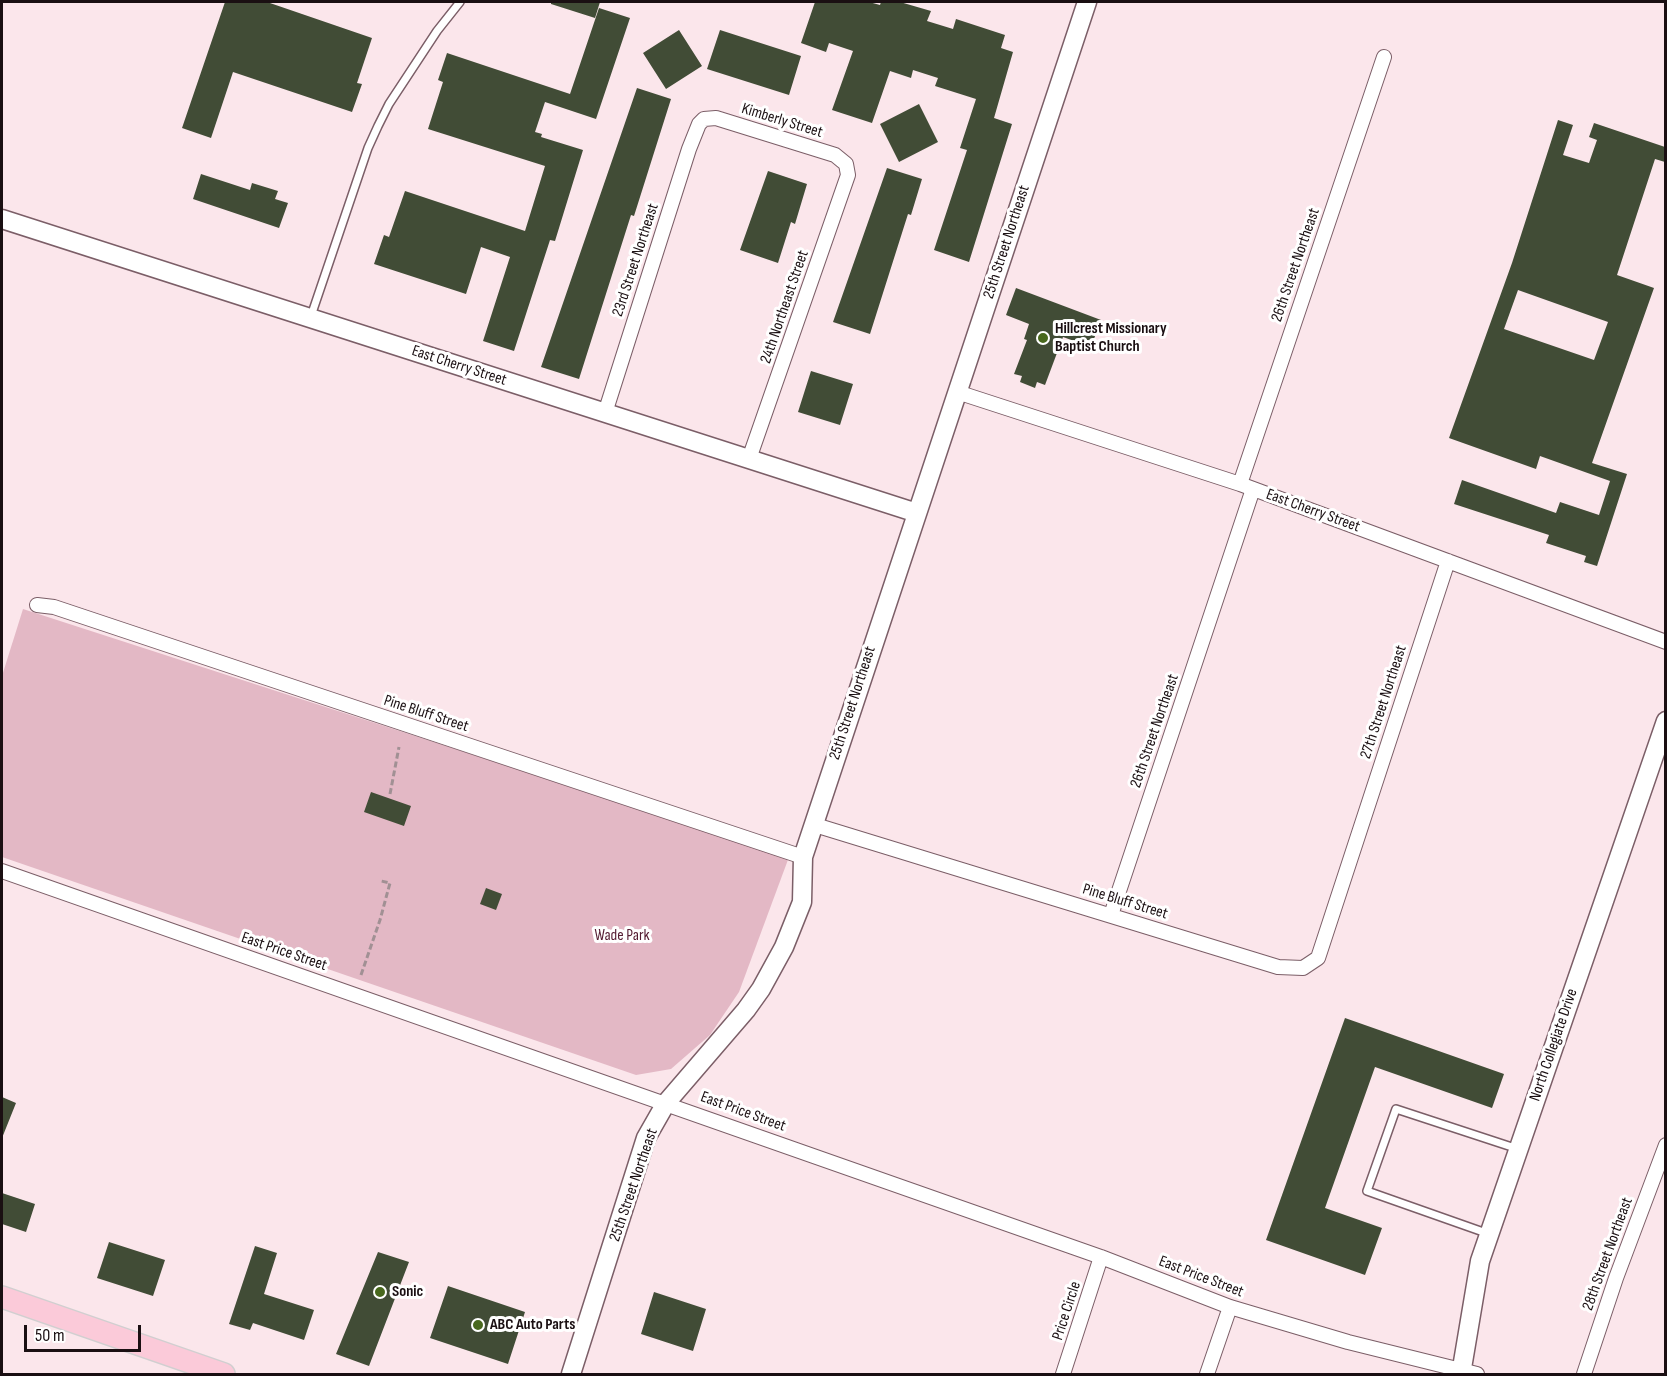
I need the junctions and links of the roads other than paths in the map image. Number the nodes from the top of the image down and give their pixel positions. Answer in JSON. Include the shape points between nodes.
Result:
{"nodes":[{"id":1,"x":460,"y":2,"type":"edge"},
{"id":2,"x":1087,"y":2,"type":"edge"},
{"id":3,"x":1384,"y":57,"type":"dead end"},
{"id":4,"x":704,"y":119,"type":"joint"},
{"id":5,"x":846,"y":164,"type":"joint"},
{"id":6,"x":2,"y":219,"type":"edge"},
{"id":7,"x":310,"y":318,"type":"junction"},
{"id":8,"x":957,"y":392,"type":"junction"},
{"id":9,"x":605,"y":413,"type":"junction"},
{"id":10,"x":749,"y":459,"type":"junction"},
{"id":11,"x":1247,"y":487,"type":"junction"},
{"id":12,"x":916,"y":513,"type":"junction"},
{"id":13,"x":1448,"y":561,"type":"junction"},
{"id":14,"x":37,"y":605,"type":"dead end"},
{"id":15,"x":1665,"y":642,"type":"edge"},
{"id":16,"x":1665,"y":721,"type":"edge"},
{"id":17,"x":815,"y":825,"type":"junction"},
{"id":18,"x":1351,"y":853,"type":"joint"},
{"id":19,"x":803,"y":857,"type":"junction"},
{"id":20,"x":2,"y":871,"type":"edge"},
{"id":21,"x":1111,"y":915,"type":"junction"},
{"id":22,"x":666,"y":1103,"type":"junction"},
{"id":23,"x":1665,"y":1145,"type":"edge"},
{"id":24,"x":1518,"y":1149,"type":"junction"},
{"id":25,"x":1489,"y":1234,"type":"junction"},
{"id":26,"x":1101,"y":1257,"type":"junction"},
{"id":27,"x":2,"y":1297,"type":"edge"},
{"id":28,"x":1230,"y":1307,"type":"junction"},
{"id":29,"x":1466,"y":1373,"type":"edge"},
{"id":30,"x":222,"y":1374,"type":"edge"},
{"id":31,"x":571,"y":1374,"type":"edge"},
{"id":32,"x":1064,"y":1374,"type":"edge"},
{"id":33,"x":1207,"y":1374,"type":"edge"},
{"id":34,"x":1584,"y":1374,"type":"edge"}],
"edges":[{"from":1,"to":7,"type":"lane","via":[[388,104],[368,148]]},
{"from":2,"to":8,"type":"street","name":"25th Street Northeast"},
{"from":3,"to":11,"type":"street","name":"26th Street Northeast"},
{"from":4,"to":5,"type":"street","name":"Kimberly Street","via":[[716,118],[836,155]]},
{"from":4,"to":9,"type":"street","name":"23rd Street Northeast","via":[[689,149]]},
{"from":5,"to":10,"type":"street","name":"24th Northeast Street","via":[[848,175]]},
{"from":6,"to":7,"type":"street","name":"East Cherry Street"},
{"from":7,"to":9,"type":"street","name":"East Cherry Street"},
{"from":8,"to":11,"type":"street","name":"East Cherry Street"},
{"from":8,"to":12,"type":"street","name":"25th Street Northeast"},
{"from":9,"to":10,"type":"street","name":"East Cherry Street"},
{"from":10,"to":12,"type":"street","name":"East Cherry Street"},
{"from":11,"to":13,"type":"street","name":"East Cherry Street"},
{"from":11,"to":21,"type":"street","name":"26th Street Northeast"},
{"from":12,"to":17,"type":"street","name":"25th Street Northeast"},
{"from":13,"to":15,"type":"street","name":"East Cherry Street"},
{"from":13,"to":18,"type":"street","name":"27th Street Northeast"},
{"from":14,"to":19,"type":"street","name":"Pine Bluff Street","via":[[54,607]]},
{"from":16,"to":24,"type":"street","name":"North Collegiate Drive"},
{"from":17,"to":19,"type":"street","name":"25th Street Northeast"},
{"from":17,"to":21,"type":"street","name":"Pine Bluff Street"},
{"from":18,"to":21,"type":"street","name":"Pine Bluff Street","via":[[1318,958],[1303,968],[1278,967]]},
{"from":19,"to":22,"type":"street","name":"25th Street Northeast","via":[[802,902],[784,947],[746,1010]]},
{"from":20,"to":22,"type":"street","name":"East Price Street"},
{"from":22,"to":26,"type":"street","name":"East Price Street"},
{"from":22,"to":31,"type":"street","name":"25th Street Northeast","via":[[646,1138]]},
{"from":23,"to":34,"type":"street","name":"28th Street Northeast"},
{"from":24,"to":25,"type":"street","name":"North Collegiate Drive"},
{"from":24,"to":25,"type":"lane","via":[[1396,1109],[1367,1191]]},
{"from":25,"to":29,"type":"street","name":"North Collegiate Drive","via":[[1480,1261]]},
{"from":26,"to":28,"type":"street","name":"East Price Street"},
{"from":26,"to":32,"type":"street","name":"Price Circle"},
{"from":27,"to":30,"type":"main road"},
{"from":28,"to":29,"type":"street","name":"East Price Street"},
{"from":28,"to":33,"type":"street"}]}
